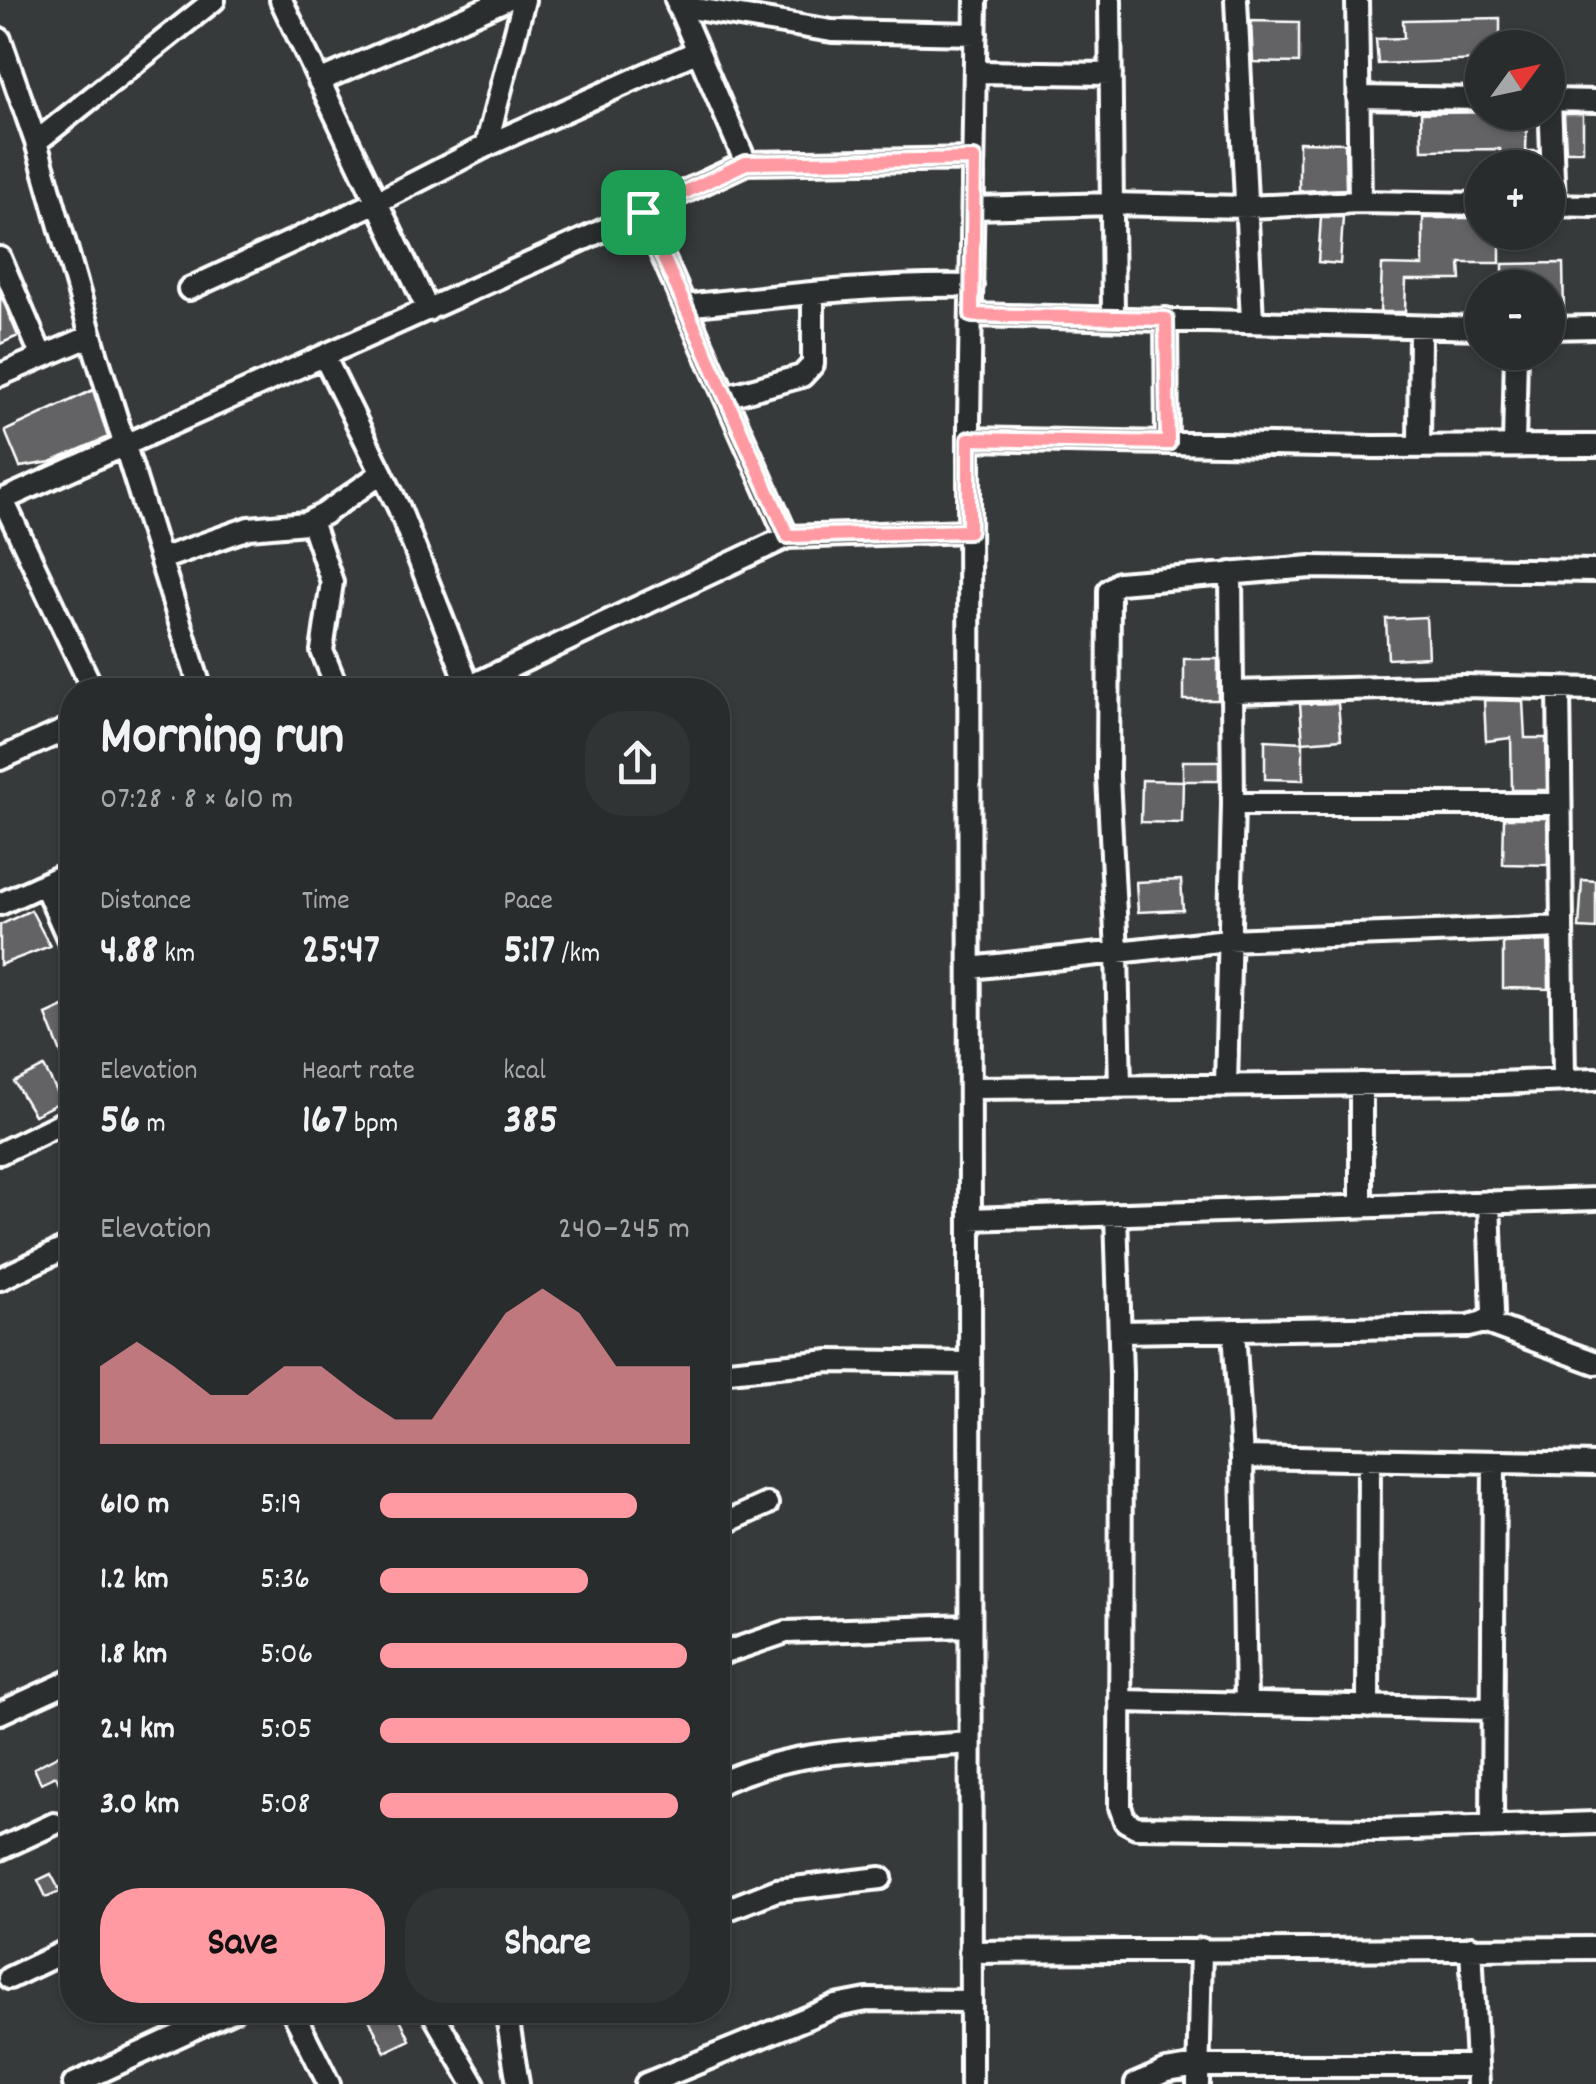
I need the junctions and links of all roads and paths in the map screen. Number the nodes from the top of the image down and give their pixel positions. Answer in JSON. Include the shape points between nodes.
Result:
{"nodes":[{"id":1,"x":214,"y":0,"type":"edge"},
{"id":2,"x":281,"y":0,"type":"edge"},
{"id":3,"x":504,"y":0,"type":"edge"},
{"id":4,"x":524,"y":0,"type":"edge"},
{"id":5,"x":976,"y":0,"type":"edge"},
{"id":6,"x":1110,"y":0,"type":"edge"},
{"id":7,"x":1236,"y":0,"type":"edge"},
{"id":8,"x":1357,"y":0,"type":"edge"},
{"id":9,"x":677,"y":3,"type":"edge"},
{"id":10,"x":976,"y":34,"type":"junction"},
{"id":11,"x":0,"y":39,"type":"edge"},
{"id":12,"x":698,"y":51,"type":"junction"},
{"id":13,"x":975,"y":72,"type":"junction"},
{"id":14,"x":1111,"y":74,"type":"junction"},
{"id":15,"x":319,"y":81,"type":"junction"},
{"id":16,"x":10,"y":94,"type":"edge"},
{"id":17,"x":1358,"y":97,"type":"junction"},
{"id":18,"x":1465,"y":99,"type":"edge"},
{"id":19,"x":1565,"y":100,"type":"edge"},
{"id":20,"x":1596,"y":101,"type":"edge"},
{"id":21,"x":36,"y":142,"type":"junction"},
{"id":22,"x":486,"y":146,"type":"junction"},
{"id":23,"x":974,"y":159,"type":"junction"},
{"id":24,"x":746,"y":163,"type":"junction"},
{"id":25,"x":377,"y":202,"type":"junction"},
{"id":26,"x":1360,"y":202,"type":"junction"},
{"id":27,"x":1112,"y":204,"type":"junction"},
{"id":28,"x":1465,"y":204,"type":"edge"},
{"id":29,"x":1565,"y":205,"type":"edge"},
{"id":30,"x":1596,"y":206,"type":"edge"},
{"id":31,"x":1246,"y":207,"type":"junction"},
{"id":32,"x":973,"y":208,"type":"junction"},
{"id":33,"x":643,"y":212,"type":"junction"},
{"id":34,"x":0,"y":258,"type":"edge"},
{"id":35,"x":972,"y":286,"type":"junction"},
{"id":36,"x":189,"y":289,"type":"dead end"},
{"id":37,"x":813,"y":293,"type":"junction"},
{"id":38,"x":685,"y":306,"type":"junction"},
{"id":39,"x":428,"y":310,"type":"junction"},
{"id":40,"x":972,"y":315,"type":"junction"},
{"id":41,"x":1112,"y":318,"type":"junction"},
{"id":42,"x":1166,"y":319,"type":"junction"},
{"id":43,"x":1252,"y":320,"type":"junction"},
{"id":44,"x":1465,"y":328,"type":"edge"},
{"id":45,"x":1565,"y":328,"type":"edge"},
{"id":46,"x":1596,"y":328,"type":"edge"},
{"id":47,"x":1420,"y":329,"type":"junction"},
{"id":48,"x":91,"y":336,"type":"junction"},
{"id":49,"x":42,"y":356,"type":"junction"},
{"id":50,"x":324,"y":356,"type":"junction"},
{"id":51,"x":1516,"y":370,"type":"edge"},
{"id":52,"x":0,"y":375,"type":"edge"},
{"id":53,"x":725,"y":397,"type":"junction"},
{"id":54,"x":969,"y":439,"type":"junction"},
{"id":55,"x":1168,"y":443,"type":"junction"},
{"id":56,"x":124,"y":444,"type":"junction"},
{"id":57,"x":1514,"y":446,"type":"junction"},
{"id":58,"x":1596,"y":446,"type":"edge"},
{"id":59,"x":1419,"y":447,"type":"junction"},
{"id":60,"x":382,"y":473,"type":"junction"},
{"id":61,"x":1,"y":500,"type":"edge"},
{"id":62,"x":311,"y":521,"type":"junction"},
{"id":63,"x":969,"y":531,"type":"junction"},
{"id":64,"x":788,"y":536,"type":"junction"},
{"id":65,"x":160,"y":559,"type":"junction"},
{"id":66,"x":1596,"y":571,"type":"edge"},
{"id":67,"x":1231,"y":573,"type":"junction"},
{"id":68,"x":87,"y":678,"type":"edge"},
{"id":69,"x":198,"y":678,"type":"edge"},
{"id":70,"x":333,"y":678,"type":"edge"},
{"id":71,"x":462,"y":678,"type":"edge"},
{"id":72,"x":486,"y":678,"type":"edge"},
{"id":73,"x":1559,"y":688,"type":"junction"},
{"id":74,"x":1596,"y":689,"type":"edge"},
{"id":75,"x":1233,"y":692,"type":"junction"},
{"id":76,"x":60,"y":732,"type":"edge"},
{"id":77,"x":0,"y":759,"type":"edge"},
{"id":78,"x":1233,"y":804,"type":"junction"},
{"id":79,"x":1560,"y":804,"type":"junction"},
{"id":80,"x":60,"y":877,"type":"edge"},
{"id":81,"x":44,"y":884,"type":"junction"},
{"id":82,"x":0,"y":904,"type":"edge"},
{"id":83,"x":60,"y":919,"type":"edge"},
{"id":84,"x":1562,"y":926,"type":"junction"},
{"id":85,"x":1228,"y":940,"type":"junction"},
{"id":86,"x":1118,"y":952,"type":"junction"},
{"id":87,"x":970,"y":968,"type":"junction"},
{"id":88,"x":1596,"y":1079,"type":"edge"},
{"id":89,"x":1564,"y":1080,"type":"junction"},
{"id":90,"x":1361,"y":1084,"type":"junction"},
{"id":91,"x":1226,"y":1086,"type":"junction"},
{"id":92,"x":1120,"y":1087,"type":"junction"},
{"id":93,"x":970,"y":1088,"type":"junction"},
{"id":94,"x":60,"y":1124,"type":"edge"},
{"id":95,"x":0,"y":1154,"type":"edge"},
{"id":96,"x":1596,"y":1199,"type":"edge"},
{"id":97,"x":1489,"y":1202,"type":"junction"},
{"id":98,"x":1362,"y":1206,"type":"junction"},
{"id":99,"x":1116,"y":1214,"type":"junction"},
{"id":100,"x":970,"y":1219,"type":"junction"},
{"id":101,"x":60,"y":1251,"type":"edge"},
{"id":102,"x":0,"y":1279,"type":"edge"},
{"id":103,"x":1484,"y":1322,"type":"junction"},
{"id":104,"x":1234,"y":1330,"type":"junction"},
{"id":105,"x":1120,"y":1332,"type":"junction"},
{"id":106,"x":970,"y":1363,"type":"junction"},
{"id":107,"x":1596,"y":1363,"type":"edge"},
{"id":108,"x":730,"y":1371,"type":"edge"},
{"id":109,"x":1242,"y":1457,"type":"junction"},
{"id":110,"x":1369,"y":1460,"type":"junction"},
{"id":111,"x":1494,"y":1462,"type":"junction"},
{"id":112,"x":1596,"y":1464,"type":"edge"},
{"id":113,"x":767,"y":1504,"type":"dead end"},
{"id":114,"x":730,"y":1521,"type":"edge"},
{"id":115,"x":969,"y":1626,"type":"junction"},
{"id":116,"x":730,"y":1651,"type":"edge"},
{"id":117,"x":60,"y":1686,"type":"edge"},
{"id":118,"x":1120,"y":1702,"type":"junction"},
{"id":119,"x":1246,"y":1704,"type":"junction"},
{"id":120,"x":1368,"y":1707,"type":"junction"},
{"id":121,"x":1493,"y":1709,"type":"junction"},
{"id":122,"x":0,"y":1713,"type":"edge"},
{"id":123,"x":969,"y":1743,"type":"junction"},
{"id":124,"x":730,"y":1778,"type":"edge"},
{"id":125,"x":1596,"y":1823,"type":"edge"},
{"id":126,"x":54,"y":1824,"type":"dead end"},
{"id":127,"x":1492,"y":1826,"type":"junction"},
{"id":128,"x":0,"y":1849,"type":"edge"},
{"id":129,"x":881,"y":1878,"type":"dead end"},
{"id":130,"x":730,"y":1909,"type":"edge"},
{"id":131,"x":1471,"y":1947,"type":"junction"},
{"id":132,"x":1596,"y":1948,"type":"edge"},
{"id":133,"x":1201,"y":1950,"type":"junction"},
{"id":134,"x":970,"y":1952,"type":"junction"},
{"id":135,"x":60,"y":1954,"type":"edge"},
{"id":136,"x":9,"y":1978,"type":"dead end"},
{"id":137,"x":970,"y":2001,"type":"junction"},
{"id":138,"x":206,"y":2023,"type":"edge"},
{"id":139,"x":298,"y":2023,"type":"edge"},
{"id":140,"x":439,"y":2023,"type":"edge"},
{"id":141,"x":513,"y":2023,"type":"edge"},
{"id":142,"x":1360,"y":2074,"type":"edge"},
{"id":143,"x":1198,"y":2075,"type":"edge"},
{"id":144,"x":1477,"y":2075,"type":"edge"},
{"id":145,"x":74,"y":2084,"type":"edge"},
{"id":146,"x":329,"y":2084,"type":"edge"},
{"id":147,"x":474,"y":2084,"type":"edge"},
{"id":148,"x":518,"y":2084,"type":"edge"},
{"id":149,"x":646,"y":2084,"type":"edge"},
{"id":150,"x":971,"y":2084,"type":"edge"},
{"id":151,"x":1136,"y":2084,"type":"edge"}],
"edges":[{"from":1,"to":21,"type":"street"},
{"from":2,"to":15,"type":"street"},
{"from":3,"to":15,"type":"street"},
{"from":4,"to":22,"type":"street"},
{"from":5,"to":10,"type":"street"},
{"from":6,"to":14,"type":"street"},
{"from":7,"to":31,"type":"street"},
{"from":8,"to":17,"type":"street"},
{"from":9,"to":10,"type":"street","via":[[832,31]]},
{"from":9,"to":12,"type":"street"},
{"from":10,"to":13,"type":"street"},
{"from":11,"to":16,"type":"street"},
{"from":12,"to":22,"type":"street"},
{"from":12,"to":24,"type":"street"},
{"from":13,"to":14,"type":"street"},
{"from":13,"to":23,"type":"street"},
{"from":14,"to":27,"type":"street"},
{"from":15,"to":25,"type":"street"},
{"from":16,"to":21,"type":"street"},
{"from":17,"to":18,"type":"street"},
{"from":17,"to":26,"type":"street"},
{"from":19,"to":20,"type":"street"},
{"from":21,"to":48,"type":"street"},
{"from":22,"to":25,"type":"street"},
{"from":23,"to":24,"type":"street"},
{"from":23,"to":32,"type":"street"},
{"from":24,"to":33,"type":"street"},
{"from":25,"to":36,"type":"street"},
{"from":25,"to":39,"type":"street"},
{"from":26,"to":28,"type":"street"},
{"from":26,"to":31,"type":"street"},
{"from":27,"to":31,"type":"street"},
{"from":27,"to":32,"type":"street"},
{"from":27,"to":41,"type":"street"},
{"from":29,"to":30,"type":"street"},
{"from":31,"to":43,"type":"street"},
{"from":32,"to":35,"type":"street"},
{"from":33,"to":38,"type":"street"},
{"from":33,"to":39,"type":"street"},
{"from":34,"to":49,"type":"street"},
{"from":35,"to":37,"type":"street"},
{"from":35,"to":40,"type":"street"},
{"from":37,"to":38,"type":"street"},
{"from":37,"to":53,"type":"street","via":[[810,371]]},
{"from":38,"to":53,"type":"street"},
{"from":39,"to":50,"type":"street"},
{"from":40,"to":41,"type":"street"},
{"from":40,"to":54,"type":"street"},
{"from":41,"to":42,"type":"street"},
{"from":42,"to":43,"type":"street"},
{"from":42,"to":55,"type":"street"},
{"from":43,"to":47,"type":"street"},
{"from":44,"to":47,"type":"street"},
{"from":45,"to":46,"type":"street"},
{"from":47,"to":59,"type":"street"},
{"from":48,"to":49,"type":"street"},
{"from":48,"to":56,"type":"street"},
{"from":49,"to":52,"type":"street"},
{"from":50,"to":56,"type":"street"},
{"from":50,"to":60,"type":"street"},
{"from":51,"to":57,"type":"street"},
{"from":53,"to":64,"type":"street"},
{"from":54,"to":55,"type":"street"},
{"from":54,"to":63,"type":"street"},
{"from":55,"to":59,"type":"street"},
{"from":56,"to":61,"type":"street"},
{"from":56,"to":65,"type":"street"},
{"from":57,"to":58,"type":"street"},
{"from":57,"to":59,"type":"street"},
{"from":60,"to":62,"type":"street"},
{"from":60,"to":71,"type":"street","via":[[431,584]]},
{"from":61,"to":68,"type":"street"},
{"from":62,"to":65,"type":"street","via":[[250,528]]},
{"from":62,"to":70,"type":"street","via":[[332,582],[322,651]]},
{"from":63,"to":64,"type":"street"},
{"from":63,"to":87,"type":"street"},
{"from":64,"to":72,"type":"street"},
{"from":65,"to":69,"type":"street"},
{"from":66,"to":67,"type":"street","via":[[1416,566]]},
{"from":67,"to":75,"type":"street"},
{"from":67,"to":86,"type":"street","via":[[1109,590],[1108,777]]},
{"from":73,"to":74,"type":"street"},
{"from":73,"to":75,"type":"street"},
{"from":73,"to":79,"type":"street"},
{"from":75,"to":78,"type":"street"},
{"from":76,"to":77,"type":"street"},
{"from":78,"to":79,"type":"street"},
{"from":78,"to":85,"type":"street"},
{"from":79,"to":84,"type":"street"},
{"from":80,"to":81,"type":"street"},
{"from":81,"to":82,"type":"street"},
{"from":81,"to":83,"type":"street"},
{"from":84,"to":85,"type":"street"},
{"from":84,"to":89,"type":"street"},
{"from":85,"to":86,"type":"street"},
{"from":85,"to":91,"type":"street"},
{"from":86,"to":87,"type":"street"},
{"from":86,"to":92,"type":"street"},
{"from":87,"to":93,"type":"street"},
{"from":88,"to":89,"type":"street"},
{"from":89,"to":90,"type":"street"},
{"from":90,"to":91,"type":"street"},
{"from":90,"to":98,"type":"street"},
{"from":91,"to":92,"type":"street"},
{"from":92,"to":93,"type":"street"},
{"from":93,"to":100,"type":"street"},
{"from":94,"to":95,"type":"street"},
{"from":96,"to":97,"type":"street"},
{"from":97,"to":98,"type":"street"},
{"from":97,"to":103,"type":"street","via":[[1492,1313]]},
{"from":98,"to":99,"type":"street"},
{"from":99,"to":100,"type":"street"},
{"from":99,"to":105,"type":"street"},
{"from":100,"to":106,"type":"street"},
{"from":101,"to":102,"type":"street"},
{"from":103,"to":104,"type":"street"},
{"from":103,"to":107,"type":"street"},
{"from":104,"to":105,"type":"street"},
{"from":104,"to":109,"type":"street"},
{"from":105,"to":118,"type":"street"},
{"from":106,"to":108,"type":"street","via":[[830,1361]]},
{"from":106,"to":115,"type":"street"},
{"from":109,"to":110,"type":"street"},
{"from":109,"to":119,"type":"street"},
{"from":110,"to":111,"type":"street"},
{"from":110,"to":120,"type":"street"},
{"from":111,"to":112,"type":"street"},
{"from":111,"to":121,"type":"street"},
{"from":113,"to":114,"type":"street"},
{"from":115,"to":116,"type":"street","via":[[786,1632]]},
{"from":115,"to":123,"type":"street"},
{"from":117,"to":122,"type":"street"},
{"from":118,"to":119,"type":"street"},
{"from":118,"to":127,"type":"street","via":[[1120,1808],[1136,1827]]},
{"from":119,"to":120,"type":"street"},
{"from":120,"to":121,"type":"street"},
{"from":121,"to":127,"type":"street"},
{"from":123,"to":124,"type":"street","via":[[788,1758]]},
{"from":123,"to":134,"type":"street"},
{"from":125,"to":127,"type":"street"},
{"from":126,"to":128,"type":"street"},
{"from":129,"to":130,"type":"street","via":[[777,1890]]},
{"from":131,"to":132,"type":"street"},
{"from":131,"to":133,"type":"street"},
{"from":131,"to":144,"type":"street"},
{"from":133,"to":134,"type":"street"},
{"from":133,"to":143,"type":"street"},
{"from":134,"to":137,"type":"street"},
{"from":135,"to":136,"type":"street"},
{"from":137,"to":149,"type":"street","via":[[836,2006]]},
{"from":137,"to":150,"type":"street"},
{"from":138,"to":145,"type":"street"},
{"from":139,"to":146,"type":"street"},
{"from":140,"to":147,"type":"street"},
{"from":141,"to":148,"type":"street"},
{"from":142,"to":143,"type":"street"},
{"from":142,"to":144,"type":"street"},
{"from":143,"to":151,"type":"street","via":[[1166,2071]]}]}
